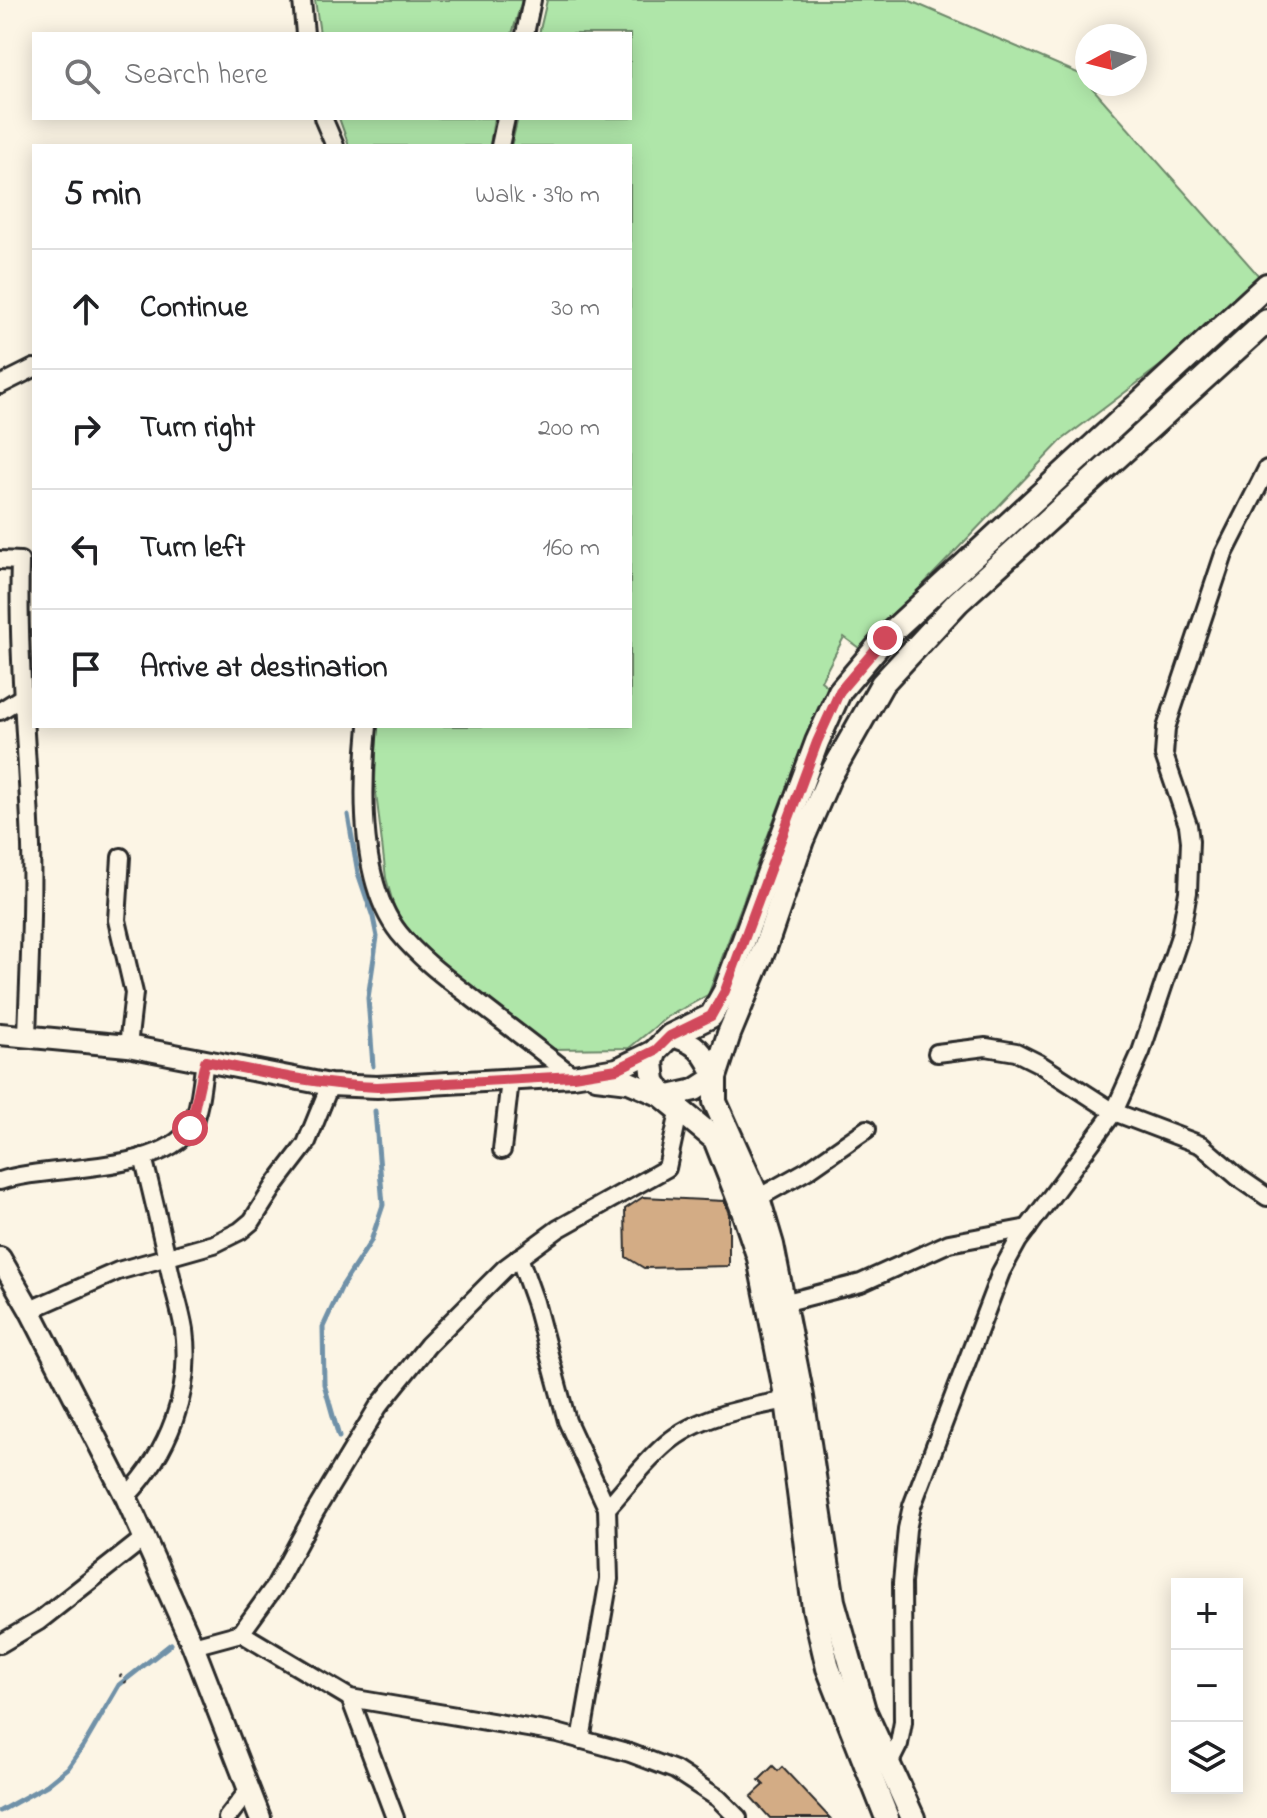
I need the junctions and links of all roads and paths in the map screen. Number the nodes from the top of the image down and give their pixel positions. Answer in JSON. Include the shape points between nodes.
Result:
{"nodes":[{"id":1,"x":302,"y":0,"type":"edge"},
{"id":2,"x":532,"y":0,"type":"edge"},
{"id":3,"x":305,"y":32,"type":"edge"},
{"id":4,"x":525,"y":32,"type":"edge"},
{"id":5,"x":324,"y":120,"type":"edge"},
{"id":6,"x":506,"y":120,"type":"edge"},
{"id":7,"x":334,"y":144,"type":"edge"},
{"id":8,"x":500,"y":144,"type":"edge"},
{"id":9,"x":1267,"y":285,"type":"edge"},
{"id":10,"x":1267,"y":321,"type":"edge"},
{"id":11,"x":32,"y":369,"type":"edge"},
{"id":12,"x":0,"y":385,"type":"edge"},
{"id":13,"x":1267,"y":469,"type":"edge"},
{"id":14,"x":1261,"y":489,"type":"edge"},
{"id":15,"x":0,"y":560,"type":"edge"},
{"id":16,"x":27,"y":560,"type":"edge"},
{"id":17,"x":29,"y":695,"type":"edge"},
{"id":18,"x":0,"y":711,"type":"edge"},
{"id":19,"x":368,"y":728,"type":"edge"},
{"id":20,"x":121,"y":857,"type":"dead end"},
{"id":21,"x":0,"y":1034,"type":"edge"},
{"id":22,"x":27,"y":1036,"type":"junction"},
{"id":23,"x":663,"y":1043,"type":"junction"},
{"id":24,"x":128,"y":1046,"type":"junction"},
{"id":25,"x":937,"y":1053,"type":"dead end"},
{"id":26,"x":205,"y":1061,"type":"junction"},
{"id":27,"x":573,"y":1076,"type":"junction"},
{"id":28,"x":715,"y":1077,"type":"junction"},
{"id":29,"x":510,"y":1080,"type":"junction"},
{"id":30,"x":330,"y":1085,"type":"junction"},
{"id":31,"x":675,"y":1100,"type":"junction"},
{"id":32,"x":1114,"y":1112,"type":"junction"},
{"id":33,"x":867,"y":1129,"type":"dead end"},
{"id":34,"x":502,"y":1150,"type":"dead end"},
{"id":35,"x":143,"y":1157,"type":"junction"},
{"id":36,"x":0,"y":1181,"type":"edge"},
{"id":37,"x":1267,"y":1197,"type":"edge"},
{"id":38,"x":758,"y":1198,"type":"junction"},
{"id":39,"x":1028,"y":1228,"type":"junction"},
{"id":40,"x":519,"y":1257,"type":"junction"},
{"id":41,"x":0,"y":1258,"type":"edge"},
{"id":42,"x":167,"y":1259,"type":"junction"},
{"id":43,"x":6,"y":1286,"type":"edge"},
{"id":44,"x":783,"y":1303,"type":"junction"},
{"id":45,"x":30,"y":1310,"type":"junction"},
{"id":46,"x":787,"y":1400,"type":"junction"},
{"id":47,"x":126,"y":1497,"type":"junction"},
{"id":48,"x":607,"y":1508,"type":"junction"},
{"id":49,"x":143,"y":1539,"type":"junction"},
{"id":50,"x":241,"y":1633,"type":"junction"},
{"id":51,"x":0,"y":1644,"type":"edge"},
{"id":52,"x":193,"y":1646,"type":"junction"},
{"id":53,"x":120,"y":1675,"type":"dead end"},
{"id":54,"x":127,"y":1684,"type":"dead end"},
{"id":55,"x":350,"y":1698,"type":"junction"},
{"id":56,"x":581,"y":1740,"type":"junction"},
{"id":57,"x":889,"y":1764,"type":"junction"},
{"id":58,"x":248,"y":1791,"type":"junction"},
{"id":59,"x":227,"y":1818,"type":"edge"},
{"id":60,"x":260,"y":1818,"type":"edge"},
{"id":61,"x":395,"y":1818,"type":"edge"},
{"id":62,"x":738,"y":1818,"type":"edge"},
{"id":63,"x":887,"y":1818,"type":"edge"},
{"id":64,"x":913,"y":1818,"type":"edge"}],
"edges":[{"from":1,"to":3,"type":"street"},
{"from":2,"to":4,"type":"street"},
{"from":5,"to":7,"type":"street"},
{"from":6,"to":8,"type":"street"},
{"from":9,"to":23,"type":"main road","via":[[885,638],[840,691],[725,991],[711,1016]]},
{"from":10,"to":28,"type":"main road","via":[[958,602],[882,684],[829,778],[802,840]]},
{"from":11,"to":12,"type":"street"},
{"from":13,"to":14,"type":"street"},
{"from":14,"to":32,"type":"street","via":[[1224,554],[1166,728],[1164,755],[1188,825],[1188,892],[1159,1001]]},
{"from":15,"to":16,"type":"street"},
{"from":16,"to":17,"type":"street","via":[[19,646]]},
{"from":17,"to":18,"type":"street"},
{"from":17,"to":22,"type":"street","via":[[32,920]]},
{"from":19,"to":27,"type":"street","via":[[370,863],[378,894],[398,931],[430,965]]},
{"from":20,"to":24,"type":"street","via":[[117,920],[134,993]]},
{"from":21,"to":22,"type":"street"},
{"from":22,"to":24,"type":"street"},
{"from":23,"to":27,"type":"street","via":[[617,1069]]},
{"from":23,"to":28,"type":"street","via":[[687,1040],[695,1045],[706,1055]]},
{"from":23,"to":31,"type":"main road","via":[[652,1062],[654,1081]]},
{"from":24,"to":26,"type":"street"},
{"from":25,"to":32,"type":"street","via":[[986,1047],[1016,1052]]},
{"from":26,"to":30,"type":"street"},
{"from":26,"to":35,"type":"street","via":[[190,1128],[163,1150]]},
{"from":27,"to":29,"type":"street"},
{"from":27,"to":31,"type":"street","via":[[629,1082]]},
{"from":28,"to":31,"type":"street"},
{"from":28,"to":38,"type":"main road","via":[[715,1102]]},
{"from":29,"to":30,"type":"street"},
{"from":29,"to":34,"type":"street"},
{"from":30,"to":42,"type":"street","via":[[306,1144],[252,1221],[228,1238]]},
{"from":31,"to":40,"type":"street","via":[[667,1168]]},
{"from":31,"to":46,"type":"main road","via":[[715,1139],[741,1205],[759,1258]]},
{"from":32,"to":37,"type":"street","via":[[1201,1145]]},
{"from":32,"to":39,"type":"street"},
{"from":33,"to":38,"type":"street"},
{"from":35,"to":36,"type":"street"},
{"from":35,"to":42,"type":"street"},
{"from":38,"to":44,"type":"main road"},
{"from":39,"to":44,"type":"street","via":[[949,1243],[861,1283]]},
{"from":39,"to":57,"type":"street","via":[[983,1314],[909,1517],[903,1555],[903,1722]]},
{"from":40,"to":48,"type":"street","via":[[567,1421]]},
{"from":40,"to":50,"type":"street","via":[[428,1345],[378,1407],[275,1586]]},
{"from":41,"to":43,"type":"street"},
{"from":42,"to":45,"type":"street","via":[[118,1271]]},
{"from":42,"to":47,"type":"street","via":[[183,1327],[186,1373],[164,1445]]},
{"from":43,"to":45,"type":"street"},
{"from":44,"to":57,"type":"main road","via":[[833,1601],[864,1710]]},
{"from":45,"to":47,"type":"street"},
{"from":46,"to":48,"type":"street","via":[[721,1415],[685,1431],[650,1459]]},
{"from":46,"to":63,"type":"main road","via":[[814,1608],[843,1709]]},
{"from":47,"to":49,"type":"street"},
{"from":48,"to":56,"type":"street","via":[[609,1579]]},
{"from":49,"to":51,"type":"street","via":[[50,1613]]},
{"from":49,"to":52,"type":"street"},
{"from":50,"to":52,"type":"street"},
{"from":50,"to":55,"type":"street"},
{"from":52,"to":58,"type":"street"},
{"from":53,"to":54,"type":"path"},
{"from":55,"to":56,"type":"street"},
{"from":55,"to":61,"type":"street"},
{"from":56,"to":62,"type":"street","via":[[675,1770]]},
{"from":57,"to":64,"type":"main road"},
{"from":58,"to":59,"type":"street"},
{"from":58,"to":60,"type":"street"}]}
